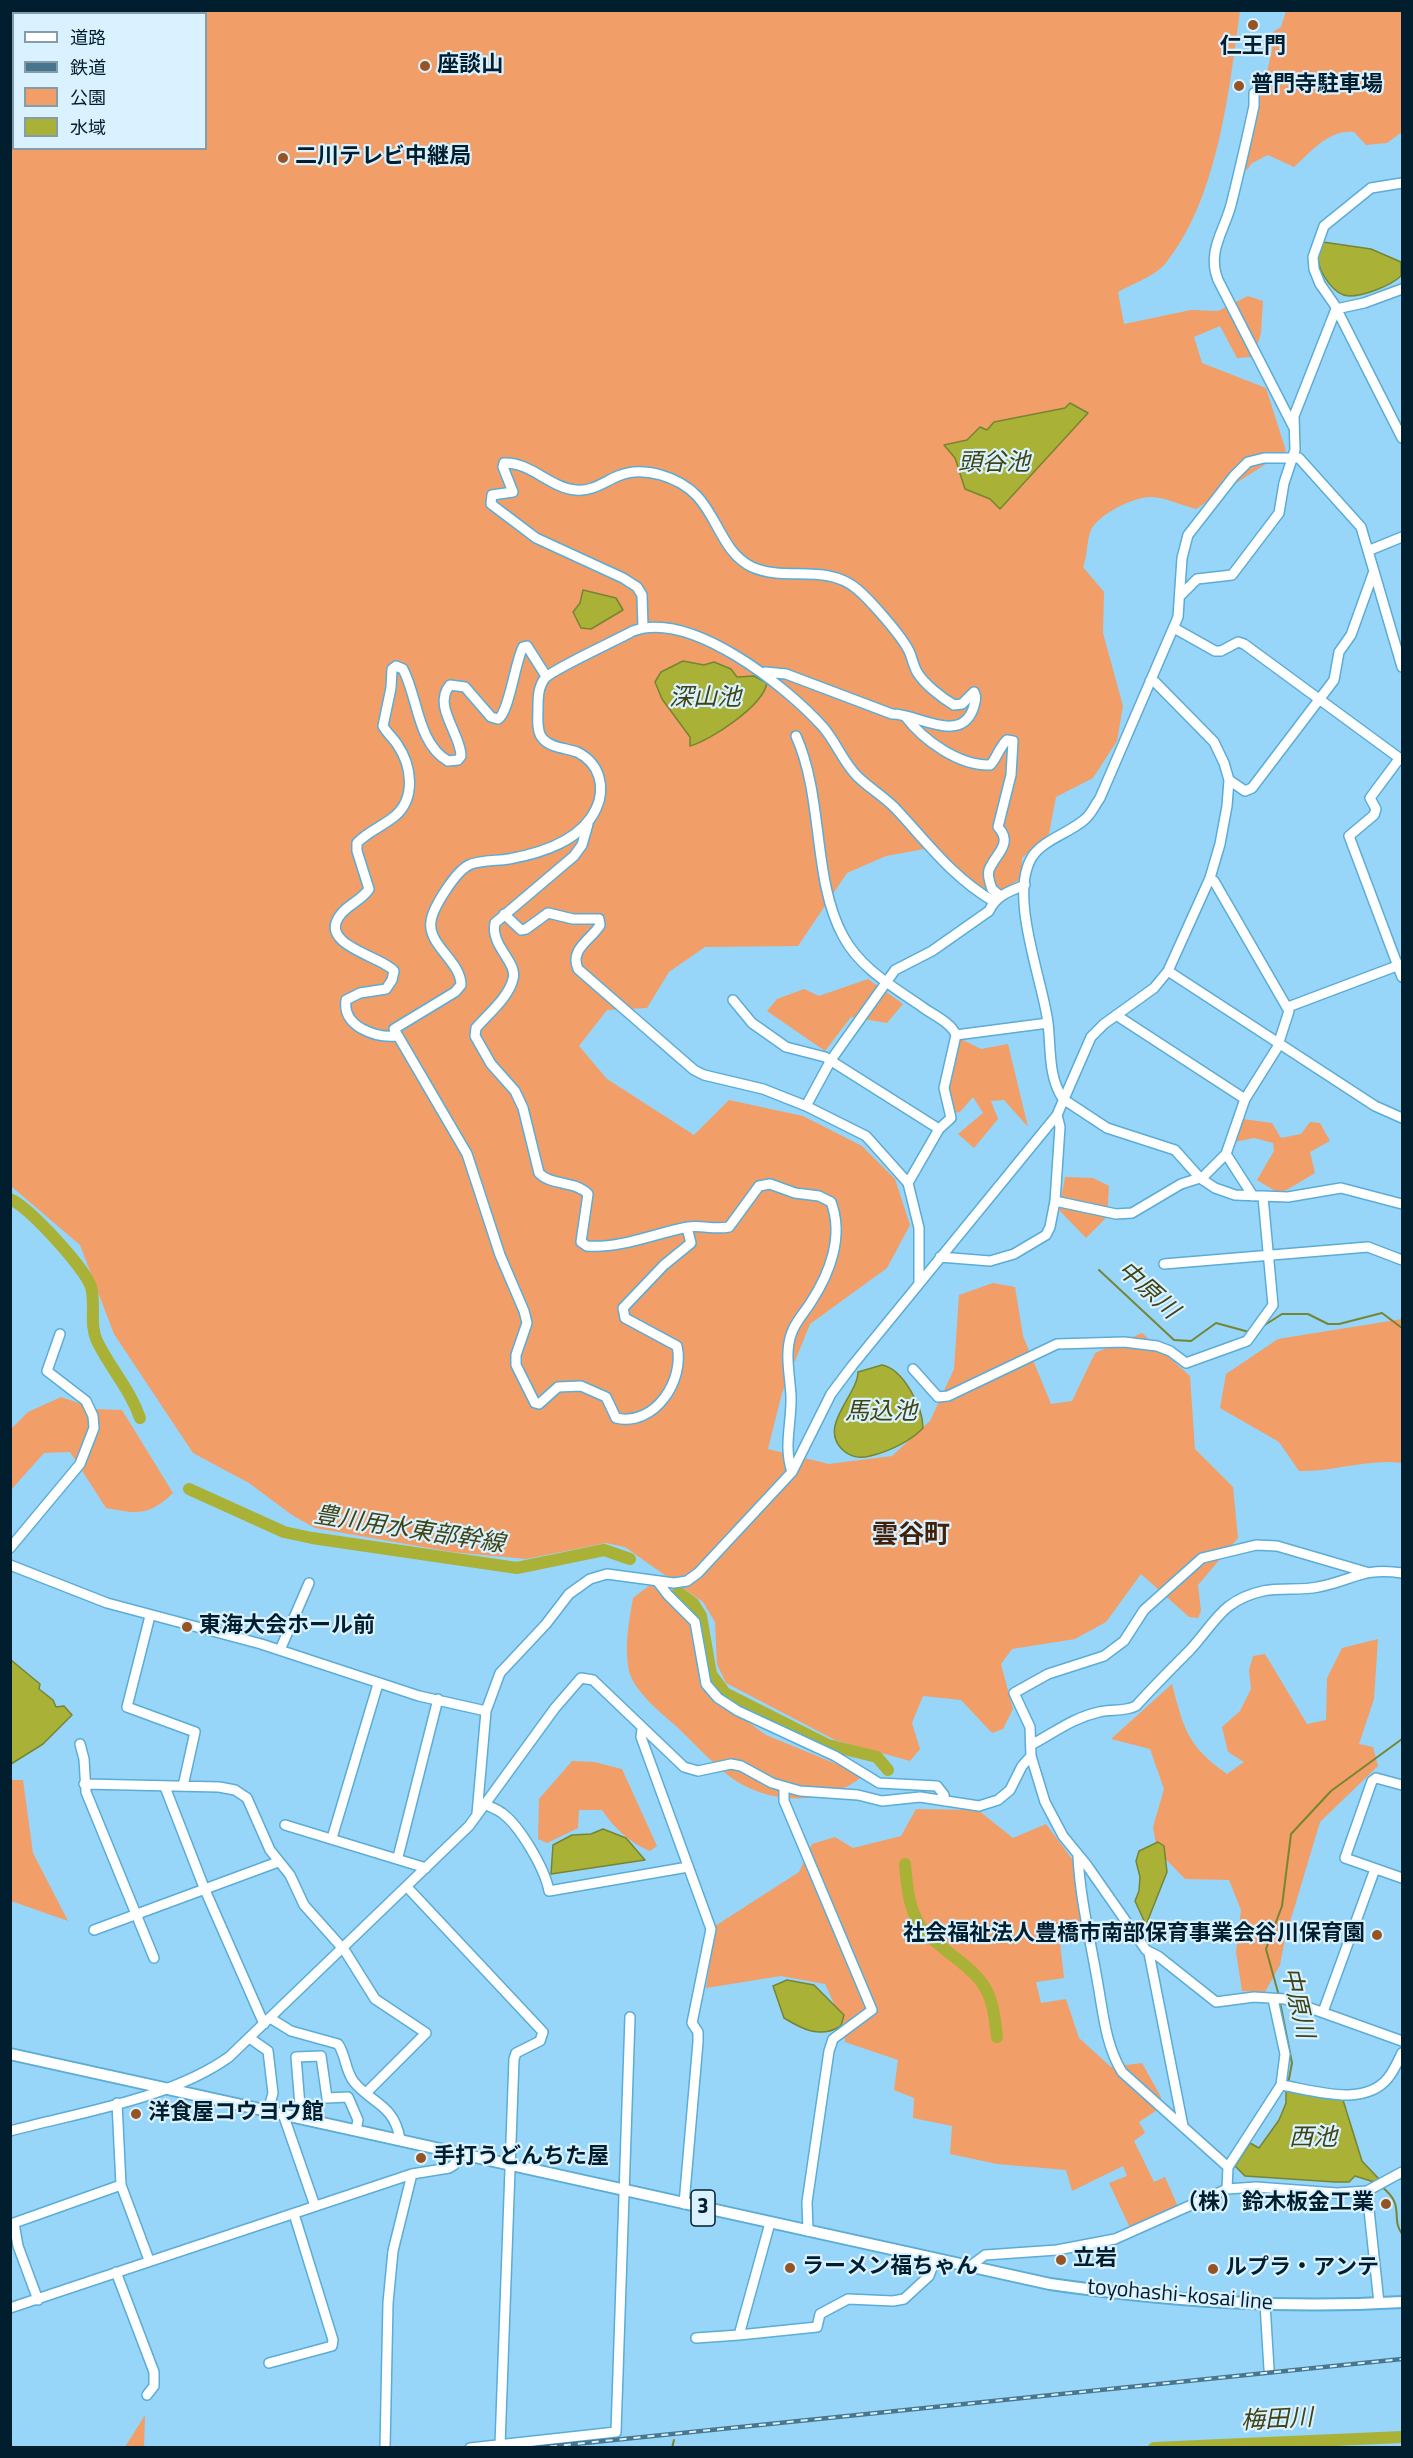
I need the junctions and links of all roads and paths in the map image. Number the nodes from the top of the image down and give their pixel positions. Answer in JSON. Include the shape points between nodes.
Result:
{"nodes":[{"id":1,"x":1254,"y":93,"type":"dead end"},
{"id":2,"x":1402,"y":183,"type":"edge"},
{"id":3,"x":1402,"y":289,"type":"edge"},
{"id":4,"x":1336,"y":309,"type":"junction"},
{"id":5,"x":1293,"y":426,"type":"junction"},
{"id":6,"x":1402,"y":438,"type":"edge"},
{"id":7,"x":1292,"y":456,"type":"junction"},
{"id":8,"x":1402,"y":537,"type":"edge"},
{"id":9,"x":1370,"y":550,"type":"junction"},
{"id":10,"x":1374,"y":571,"type":"junction"},
{"id":11,"x":1181,"y":595,"type":"junction"},
{"id":12,"x":643,"y":627,"type":"junction"},
{"id":13,"x":1174,"y":628,"type":"junction"},
{"id":14,"x":1402,"y":667,"type":"edge"},
{"id":15,"x":762,"y":672,"type":"junction"},
{"id":16,"x":546,"y":676,"type":"junction"},
{"id":17,"x":1150,"y":681,"type":"junction"},
{"id":18,"x":1319,"y":699,"type":"junction"},
{"id":19,"x":904,"y":714,"type":"junction"},
{"id":20,"x":796,"y":736,"type":"dead end"},
{"id":21,"x":1401,"y":759,"type":"edge"},
{"id":22,"x":1229,"y":780,"type":"junction"},
{"id":23,"x":588,"y":824,"type":"junction"},
{"id":24,"x":1210,"y":878,"type":"junction"},
{"id":25,"x":1025,"y":885,"type":"junction"},
{"id":26,"x":997,"y":898,"type":"junction"},
{"id":27,"x":504,"y":914,"type":"junction"},
{"id":28,"x":1400,"y":965,"type":"edge"},
{"id":29,"x":1168,"y":971,"type":"junction"},
{"id":30,"x":1402,"y":977,"type":"edge"},
{"id":31,"x":886,"y":982,"type":"junction"},
{"id":32,"x":733,"y":1000,"type":"dead end"},
{"id":33,"x":1288,"y":1007,"type":"junction"},
{"id":34,"x":1116,"y":1015,"type":"junction"},
{"id":35,"x":1048,"y":1023,"type":"junction"},
{"id":36,"x":956,"y":1035,"type":"junction"},
{"id":37,"x":397,"y":1036,"type":"junction"},
{"id":38,"x":1278,"y":1041,"type":"junction"},
{"id":39,"x":831,"y":1060,"type":"junction"},
{"id":40,"x":1064,"y":1098,"type":"junction"},
{"id":41,"x":1245,"y":1098,"type":"junction"},
{"id":42,"x":806,"y":1106,"type":"junction"},
{"id":43,"x":1057,"y":1115,"type":"junction"},
{"id":44,"x":1402,"y":1118,"type":"edge"},
{"id":45,"x":939,"y":1129,"type":"junction"},
{"id":46,"x":1226,"y":1154,"type":"junction"},
{"id":47,"x":1200,"y":1178,"type":"junction"},
{"id":48,"x":908,"y":1182,"type":"junction"},
{"id":49,"x":1253,"y":1196,"type":"junction"},
{"id":50,"x":1263,"y":1197,"type":"junction"},
{"id":51,"x":1055,"y":1201,"type":"junction"},
{"id":52,"x":1402,"y":1204,"type":"edge"},
{"id":53,"x":687,"y":1228,"type":"junction"},
{"id":54,"x":1267,"y":1255,"type":"junction"},
{"id":55,"x":940,"y":1257,"type":"junction"},
{"id":56,"x":1402,"y":1260,"type":"edge"},
{"id":57,"x":1164,"y":1264,"type":"dead end"},
{"id":58,"x":919,"y":1283,"type":"junction"},
{"id":59,"x":60,"y":1334,"type":"dead end"},
{"id":60,"x":914,"y":1370,"type":"dead end"},
{"id":61,"x":792,"y":1472,"type":"junction"},
{"id":62,"x":10,"y":1548,"type":"edge"},
{"id":63,"x":10,"y":1565,"type":"edge"},
{"id":64,"x":1366,"y":1572,"type":"junction"},
{"id":65,"x":1402,"y":1573,"type":"edge"},
{"id":66,"x":658,"y":1582,"type":"junction"},
{"id":67,"x":309,"y":1583,"type":"dead end"},
{"id":68,"x":150,"y":1616,"type":"junction"},
{"id":69,"x":280,"y":1650,"type":"junction"},
{"id":70,"x":378,"y":1684,"type":"junction"},
{"id":71,"x":438,"y":1699,"type":"junction"},
{"id":72,"x":486,"y":1711,"type":"junction"},
{"id":73,"x":642,"y":1729,"type":"junction"},
{"id":74,"x":80,"y":1744,"type":"dead end"},
{"id":75,"x":1031,"y":1745,"type":"junction"},
{"id":76,"x":1031,"y":1756,"type":"junction"},
{"id":77,"x":84,"y":1784,"type":"junction"},
{"id":78,"x":1402,"y":1785,"type":"edge"},
{"id":79,"x":183,"y":1786,"type":"junction"},
{"id":80,"x":165,"y":1787,"type":"junction"},
{"id":81,"x":784,"y":1788,"type":"junction"},
{"id":82,"x":945,"y":1801,"type":"junction"},
{"id":83,"x":485,"y":1804,"type":"junction"},
{"id":84,"x":477,"y":1814,"type":"junction"},
{"id":85,"x":285,"y":1825,"type":"dead end"},
{"id":86,"x":332,"y":1838,"type":"junction"},
{"id":87,"x":1078,"y":1856,"type":"junction"},
{"id":88,"x":398,"y":1857,"type":"junction"},
{"id":89,"x":278,"y":1862,"type":"junction"},
{"id":90,"x":688,"y":1867,"type":"junction"},
{"id":91,"x":426,"y":1868,"type":"junction"},
{"id":92,"x":1375,"y":1869,"type":"junction"},
{"id":93,"x":1402,"y":1878,"type":"edge"},
{"id":94,"x":407,"y":1887,"type":"junction"},
{"id":95,"x":206,"y":1890,"type":"junction"},
{"id":96,"x":136,"y":1916,"type":"junction"},
{"id":97,"x":94,"y":1929,"type":"dead end"},
{"id":98,"x":341,"y":1948,"type":"junction"},
{"id":99,"x":1149,"y":1953,"type":"junction"},
{"id":100,"x":154,"y":1958,"type":"dead end"},
{"id":101,"x":1278,"y":1999,"type":"junction"},
{"id":102,"x":1323,"y":2012,"type":"junction"},
{"id":103,"x":630,"y":2017,"type":"dead end"},
{"id":104,"x":267,"y":2021,"type":"junction"},
{"id":105,"x":250,"y":2039,"type":"junction"},
{"id":106,"x":1402,"y":2041,"type":"edge"},
{"id":107,"x":1402,"y":2053,"type":"edge"},
{"id":108,"x":10,"y":2054,"type":"edge"},
{"id":109,"x":1285,"y":2085,"type":"junction"},
{"id":110,"x":164,"y":2090,"type":"junction"},
{"id":111,"x":368,"y":2092,"type":"junction"},
{"id":112,"x":117,"y":2103,"type":"junction"},
{"id":113,"x":268,"y":2111,"type":"junction"},
{"id":114,"x":283,"y":2114,"type":"junction"},
{"id":115,"x":301,"y":2118,"type":"junction"},
{"id":116,"x":1183,"y":2126,"type":"junction"},
{"id":117,"x":356,"y":2130,"type":"junction"},
{"id":118,"x":10,"y":2131,"type":"edge"},
{"id":119,"x":400,"y":2139,"type":"junction"},
{"id":120,"x":459,"y":2152,"type":"junction"},
{"id":121,"x":510,"y":2164,"type":"junction"},
{"id":122,"x":1228,"y":2167,"type":"junction"},
{"id":123,"x":1402,"y":2172,"type":"edge"},
{"id":124,"x":412,"y":2174,"type":"junction"},
{"id":125,"x":121,"y":2185,"type":"junction"},
{"id":126,"x":1375,"y":2187,"type":"junction"},
{"id":127,"x":1227,"y":2189,"type":"junction"},
{"id":128,"x":622,"y":2190,"type":"junction"},
{"id":129,"x":684,"y":2204,"type":"junction"},
{"id":130,"x":315,"y":2206,"type":"junction"},
{"id":131,"x":294,"y":2214,"type":"junction"},
{"id":132,"x":770,"y":2223,"type":"junction"},
{"id":133,"x":808,"y":2231,"type":"junction"},
{"id":134,"x":14,"y":2247,"type":"edge"},
{"id":135,"x":149,"y":2260,"type":"junction"},
{"id":136,"x":934,"y":2260,"type":"junction"},
{"id":137,"x":969,"y":2267,"type":"junction"},
{"id":138,"x":116,"y":2272,"type":"junction"},
{"id":139,"x":38,"y":2300,"type":"junction"},
{"id":140,"x":1402,"y":2302,"type":"edge"},
{"id":141,"x":1379,"y":2303,"type":"junction"},
{"id":142,"x":1265,"y":2304,"type":"junction"},
{"id":143,"x":10,"y":2308,"type":"edge"},
{"id":144,"x":739,"y":2335,"type":"junction"},
{"id":145,"x":696,"y":2338,"type":"dead end"},
{"id":146,"x":269,"y":2363,"type":"dead end"},
{"id":147,"x":1269,"y":2369,"type":"dead end"},
{"id":148,"x":147,"y":2396,"type":"dead end"},
{"id":149,"x":500,"y":2445,"type":"junction"},
{"id":150,"x":385,"y":2448,"type":"edge"},
{"id":151,"x":470,"y":2448,"type":"edge"}],
"edges":[{"from":1,"to":5,"type":"street","via":[[1232,203],[1213,260],[1218,280]]},
{"from":2,"to":4,"type":"street","via":[[1371,188],[1324,226],[1313,257],[1314,269]]},
{"from":3,"to":4,"type":"street"},
{"from":4,"to":5,"type":"street"},
{"from":4,"to":6,"type":"street"},
{"from":5,"to":7,"type":"street"},
{"from":7,"to":9,"type":"street","via":[[1306,464],[1361,527]]},
{"from":7,"to":11,"type":"street","via":[[1279,513],[1235,572],[1227,577],[1197,579]]},
{"from":7,"to":11,"type":"street","via":[[1248,462],[1234,476],[1188,535],[1182,558]]},
{"from":8,"to":9,"type":"street"},
{"from":9,"to":10,"type":"street"},
{"from":10,"to":14,"type":"street"},
{"from":10,"to":18,"type":"street","via":[[1352,635],[1340,652],[1337,674]]},
{"from":11,"to":13,"type":"street"},
{"from":12,"to":15,"type":"street","via":[[664,627],[692,637]]},
{"from":12,"to":16,"type":"street"},
{"from":12,"to":19,"type":"street","via":[[642,594],[637,587],[536,537],[491,504],[492,495],[513,492],[504,464],[534,471],[575,490],[590,489],[621,475],[658,473],[697,496],[721,536],[750,566],[768,573],[816,573],[856,587],[878,608],[909,650],[922,679],[954,705],[962,704],[975,692],[970,716],[961,724],[934,725]]},
{"from":13,"to":17,"type":"street"},
{"from":13,"to":18,"type":"street","via":[[1215,651],[1238,642],[1244,644]]},
{"from":15,"to":19,"type":"street","via":[[786,674],[892,714]]},
{"from":15,"to":26,"type":"street","via":[[800,703],[825,729],[855,774],[894,807],[968,886]]},
{"from":16,"to":23,"type":"street","via":[[538,695],[543,740],[579,753],[601,779],[602,795]]},
{"from":16,"to":37,"type":"street","via":[[534,654],[523,647],[516,660],[505,711],[498,719],[491,717],[465,687],[450,685],[444,702],[461,756],[448,761],[427,736],[403,669],[392,669],[383,726],[403,757],[409,797],[394,817],[357,843],[369,889],[340,914],[337,930],[343,942],[394,971],[386,989],[360,993],[346,1000],[350,1016],[369,1033]]},
{"from":17,"to":22,"type":"street","via":[[1188,713],[1214,742]]},
{"from":17,"to":25,"type":"street","via":[[1100,798],[1086,819],[1032,856]]},
{"from":18,"to":21,"type":"street"},
{"from":18,"to":22,"type":"street","via":[[1252,788],[1245,791]]},
{"from":19,"to":26,"type":"street","via":[[934,744],[971,763],[990,765],[1007,740],[1013,741],[1011,775],[998,827],[1005,843],[989,870]]},
{"from":20,"to":31,"type":"street","via":[[812,791],[824,871],[842,934],[855,955]]},
{"from":21,"to":28,"type":"street","via":[[1370,798],[1376,809],[1374,815],[1349,836]]},
{"from":22,"to":24,"type":"street","via":[[1220,844]]},
{"from":23,"to":27,"type":"street","via":[[574,856]]},
{"from":23,"to":37,"type":"street","via":[[563,842],[468,866],[460,874],[439,902],[431,924],[434,937],[460,976],[461,985],[394,1028]]},
{"from":24,"to":29,"type":"street"},
{"from":24,"to":33,"type":"street"},
{"from":25,"to":26,"type":"street"},
{"from":25,"to":35,"type":"street","via":[[1028,940]]},
{"from":26,"to":31,"type":"street","via":[[989,911],[932,951],[895,970]]},
{"from":27,"to":42,"type":"street","via":[[521,930],[548,913],[573,919],[599,919],[597,930],[577,953],[576,965],[583,976],[694,1070],[763,1089]]},
{"from":27,"to":53,"type":"street","via":[[495,923],[494,933],[513,971],[513,980],[476,1028],[475,1036],[523,1107],[539,1173],[543,1178],[581,1186],[588,1194],[581,1242],[587,1246]]},
{"from":28,"to":30,"type":"street"},
{"from":28,"to":33,"type":"street"},
{"from":29,"to":34,"type":"street","via":[[1154,988]]},
{"from":29,"to":38,"type":"street"},
{"from":31,"to":36,"type":"street","via":[[948,1025]]},
{"from":31,"to":39,"type":"street"},
{"from":32,"to":39,"type":"street","via":[[753,1023],[786,1047]]},
{"from":33,"to":38,"type":"street"},
{"from":34,"to":40,"type":"street","via":[[1091,1037]]},
{"from":34,"to":41,"type":"street"},
{"from":35,"to":36,"type":"street"},
{"from":35,"to":40,"type":"street","via":[[1049,1056]]},
{"from":36,"to":45,"type":"street","via":[[944,1088],[951,1118]]},
{"from":37,"to":53,"type":"street","via":[[467,1154],[500,1255],[524,1311],[527,1323],[516,1365],[535,1403],[563,1386],[581,1386],[606,1397],[616,1418],[632,1418],[657,1406],[677,1373],[676,1346],[625,1318],[623,1308],[691,1243]]},
{"from":38,"to":41,"type":"street"},
{"from":38,"to":44,"type":"street","via":[[1375,1106]]},
{"from":39,"to":42,"type":"street"},
{"from":39,"to":45,"type":"street"},
{"from":40,"to":43,"type":"street"},
{"from":40,"to":47,"type":"street","via":[[1107,1128],[1175,1150]]},
{"from":41,"to":46,"type":"street"},
{"from":42,"to":48,"type":"street","via":[[866,1136]]},
{"from":43,"to":51,"type":"street","via":[[1060,1127]]},
{"from":43,"to":55,"type":"street"},
{"from":45,"to":48,"type":"street"},
{"from":46,"to":47,"type":"street"},
{"from":46,"to":49,"type":"street"},
{"from":47,"to":49,"type":"street","via":[[1235,1195]]},
{"from":47,"to":51,"type":"street","via":[[1181,1184],[1132,1213],[1116,1214]]},
{"from":48,"to":58,"type":"street","via":[[919,1228]]},
{"from":49,"to":50,"type":"street"},
{"from":50,"to":52,"type":"street","via":[[1341,1188]]},
{"from":50,"to":54,"type":"street"},
{"from":51,"to":55,"type":"street","via":[[1046,1235],[1014,1254],[990,1261]]},
{"from":53,"to":61,"type":"street","via":[[729,1227],[759,1186],[819,1196],[831,1202],[836,1245],[832,1262],[788,1345],[791,1396],[787,1454]]},
{"from":54,"to":56,"type":"street","via":[[1368,1247]]},
{"from":54,"to":57,"type":"street"},
{"from":54,"to":60,"type":"street","via":[[1273,1305],[1247,1341],[1196,1362],[1186,1363],[1157,1346],[1124,1342],[1057,1344],[948,1396],[938,1396]]},
{"from":55,"to":58,"type":"street"},
{"from":58,"to":61,"type":"street","via":[[831,1394]]},
{"from":59,"to":62,"type":"street","via":[[47,1371],[86,1401],[94,1428],[80,1464]]},
{"from":61,"to":66,"type":"street","via":[[698,1573],[687,1581]]},
{"from":63,"to":68,"type":"street","via":[[83,1595]]},
{"from":64,"to":65,"type":"street"},
{"from":64,"to":75,"type":"street","via":[[1318,1587],[1263,1591],[1236,1601],[1216,1615],[1192,1648],[1136,1706],[1071,1721]]},
{"from":64,"to":75,"type":"street","via":[[1277,1545],[1256,1545],[1202,1558],[1144,1610],[1124,1641],[1104,1656],[1048,1674],[1014,1693],[1030,1727]]},
{"from":66,"to":72,"type":"street","via":[[607,1574],[590,1579],[568,1594],[500,1673]]},
{"from":66,"to":82,"type":"street","via":[[694,1622],[706,1684],[718,1698],[835,1756],[879,1783],[938,1786]]},
{"from":67,"to":69,"type":"street"},
{"from":68,"to":69,"type":"street"},
{"from":68,"to":79,"type":"street","via":[[127,1707],[195,1732]]},
{"from":69,"to":70,"type":"street"},
{"from":70,"to":71,"type":"street"},
{"from":70,"to":86,"type":"street"},
{"from":71,"to":72,"type":"street"},
{"from":71,"to":88,"type":"street"},
{"from":72,"to":84,"type":"street"},
{"from":73,"to":81,"type":"street","via":[[684,1767],[698,1771],[731,1764],[741,1766]]},
{"from":73,"to":83,"type":"street","via":[[593,1680],[581,1678]]},
{"from":73,"to":90,"type":"street","via":[[641,1737]]},
{"from":74,"to":77,"type":"street"},
{"from":75,"to":76,"type":"street"},
{"from":76,"to":82,"type":"street","via":[[1010,1790],[998,1800],[979,1806]]},
{"from":76,"to":87,"type":"street","via":[[1045,1802]]},
{"from":77,"to":80,"type":"street"},
{"from":77,"to":96,"type":"street"},
{"from":78,"to":92,"type":"street","via":[[1376,1778],[1372,1781],[1345,1858]]},
{"from":79,"to":80,"type":"street"},
{"from":79,"to":89,"type":"street","via":[[235,1790],[247,1798]]},
{"from":80,"to":95,"type":"street"},
{"from":81,"to":82,"type":"street","via":[[882,1801],[920,1797]]},
{"from":81,"to":133,"type":"street","via":[[784,1801],[872,2010],[833,2039],[807,2202]]},
{"from":83,"to":84,"type":"street"},
{"from":83,"to":90,"type":"street","via":[[511,1821],[540,1864],[549,1891]]},
{"from":84,"to":91,"type":"street"},
{"from":85,"to":86,"type":"street"},
{"from":86,"to":88,"type":"street"},
{"from":87,"to":99,"type":"street"},
{"from":87,"to":116,"type":"street","via":[[1108,2042],[1122,2072]]},
{"from":88,"to":91,"type":"street"},
{"from":89,"to":95,"type":"street"},
{"from":89,"to":98,"type":"street","via":[[290,1875],[304,1905]]},
{"from":90,"to":129,"type":"street","via":[[711,1929],[692,2023],[698,2032],[698,2042]]},
{"from":91,"to":94,"type":"street"},
{"from":92,"to":93,"type":"street"},
{"from":92,"to":102,"type":"street"},
{"from":94,"to":98,"type":"street"},
{"from":94,"to":121,"type":"street","via":[[543,2032],[540,2041],[516,2053],[514,2059]]},
{"from":95,"to":96,"type":"street"},
{"from":95,"to":104,"type":"street"},
{"from":96,"to":97,"type":"street"},
{"from":96,"to":100,"type":"street"},
{"from":98,"to":104,"type":"street"},
{"from":98,"to":111,"type":"street","via":[[375,1999],[426,2033]]},
{"from":99,"to":101,"type":"street","via":[[1216,2002],[1254,1996]]},
{"from":99,"to":116,"type":"street"},
{"from":101,"to":102,"type":"street"},
{"from":101,"to":109,"type":"street"},
{"from":102,"to":106,"type":"street"},
{"from":103,"to":128,"type":"street"},
{"from":104,"to":105,"type":"street"},
{"from":104,"to":111,"type":"street","via":[[338,2044],[355,2083]]},
{"from":105,"to":110,"type":"street","via":[[210,2070]]},
{"from":105,"to":113,"type":"street","via":[[268,2051],[273,2093]]},
{"from":107,"to":109,"type":"street","via":[[1388,2078],[1365,2093],[1353,2096]]},
{"from":108,"to":110,"type":"main road","name":"toyohashi-kosai line","number":"3"},
{"from":109,"to":122,"type":"street"},
{"from":110,"to":112,"type":"street"},
{"from":110,"to":113,"type":"main road","name":"toyohashi-kosai line","number":"3"},
{"from":111,"to":119,"type":"street","via":[[391,2117]]},
{"from":112,"to":118,"type":"street"},
{"from":112,"to":125,"type":"street"},
{"from":113,"to":114,"type":"main road","name":"toyohashi-kosai line","number":"3"},
{"from":114,"to":115,"type":"main road","name":"toyohashi-kosai line","number":"3"},
{"from":114,"to":130,"type":"street"},
{"from":115,"to":117,"type":"main road","name":"toyohashi-kosai line","number":"3"},
{"from":115,"to":117,"type":"street","via":[[296,2057],[321,2056],[327,2098],[348,2097],[358,2120]]},
{"from":116,"to":122,"type":"street"},
{"from":117,"to":119,"type":"main road","name":"toyohashi-kosai line","number":"3"},
{"from":119,"to":120,"type":"main road","name":"toyohashi-kosai line","number":"3"},
{"from":120,"to":121,"type":"main road","name":"toyohashi-kosai line","number":"3"},
{"from":120,"to":124,"type":"street","via":[[449,2168]]},
{"from":121,"to":128,"type":"main road","name":"toyohashi-kosai line","number":"3"},
{"from":121,"to":149,"type":"street"},
{"from":122,"to":127,"type":"street"},
{"from":123,"to":126,"type":"street"},
{"from":124,"to":130,"type":"street"},
{"from":124,"to":150,"type":"street","via":[[393,2252],[390,2282]]},
{"from":125,"to":134,"type":"street","via":[[14,2223]]},
{"from":125,"to":135,"type":"street"},
{"from":126,"to":127,"type":"street","via":[[1337,2193],[1256,2187]]},
{"from":126,"to":141,"type":"street"},
{"from":127,"to":137,"type":"street","via":[[1114,2239],[1057,2250],[984,2255]]},
{"from":128,"to":129,"type":"main road","name":"toyohashi-kosai line","number":"3"},
{"from":128,"to":149,"type":"street","via":[[616,2433]]},
{"from":129,"to":132,"type":"main road","name":"toyohashi-kosai line","number":"3"},
{"from":130,"to":131,"type":"street"},
{"from":131,"to":135,"type":"street"},
{"from":131,"to":146,"type":"street","via":[[332,2346]]},
{"from":132,"to":133,"type":"main road","name":"toyohashi-kosai line","number":"3"},
{"from":132,"to":144,"type":"street"},
{"from":133,"to":136,"type":"main road","name":"toyohashi-kosai line","number":"3"},
{"from":134,"to":139,"type":"street"},
{"from":135,"to":138,"type":"street"},
{"from":136,"to":137,"type":"main road","name":"toyohashi-kosai line","number":"3"},
{"from":136,"to":144,"type":"street","via":[[929,2276],[904,2299],[848,2299],[820,2314],[817,2327]]},
{"from":137,"to":142,"type":"main road","name":"toyohashi-kosai line","number":"3","via":[[1124,2295]]},
{"from":138,"to":139,"type":"street"},
{"from":138,"to":148,"type":"street","via":[[154,2372],[154,2386]]},
{"from":139,"to":143,"type":"street"},
{"from":140,"to":141,"type":"main road","name":"toyohashi-kosai line","number":"3"},
{"from":141,"to":142,"type":"main road","name":"toyohashi-kosai line","number":"3"},
{"from":142,"to":147,"type":"street"},
{"from":144,"to":145,"type":"street"},
{"from":149,"to":151,"type":"street"}]}
